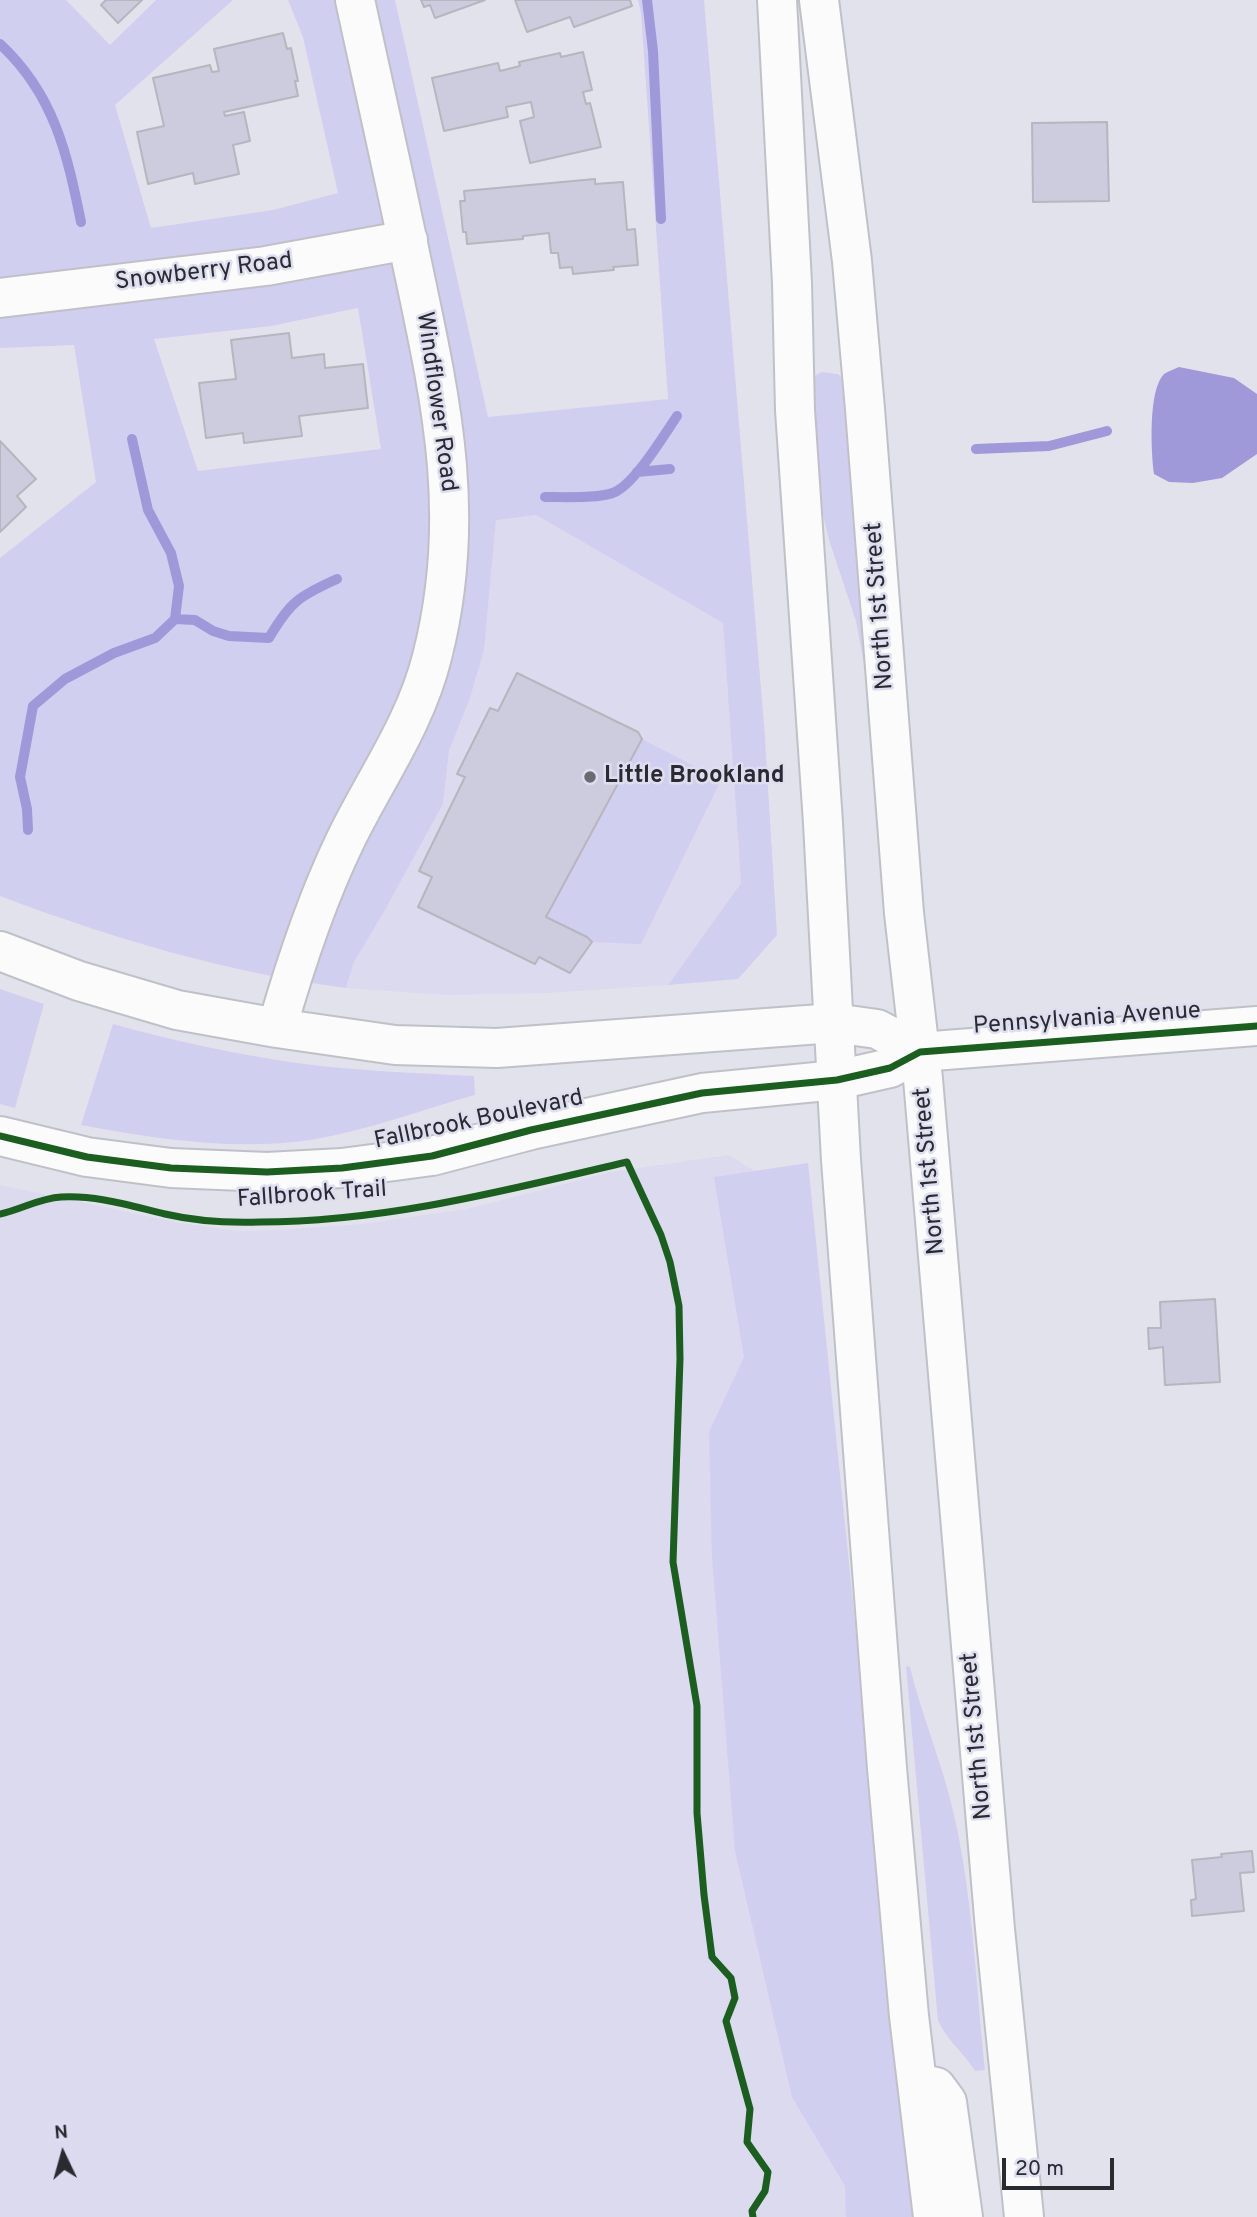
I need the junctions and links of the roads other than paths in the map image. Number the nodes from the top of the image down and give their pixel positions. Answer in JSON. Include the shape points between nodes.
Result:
{"nodes":[{"id":1,"x":355,"y":0,"type":"edge"},
{"id":2,"x":777,"y":0,"type":"edge"},
{"id":3,"x":819,"y":0,"type":"edge"},
{"id":4,"x":408,"y":240,"type":"junction"},
{"id":5,"x":0,"y":298,"type":"edge"},
{"id":6,"x":0,"y":951,"type":"edge"},
{"id":7,"x":834,"y":1023,"type":"junction"},
{"id":8,"x":1257,"y":1026,"type":"edge"},
{"id":9,"x":277,"y":1028,"type":"junction"},
{"id":10,"x":920,"y":1052,"type":"junction"},
{"id":11,"x":836,"y":1080,"type":"junction"},
{"id":12,"x":0,"y":1136,"type":"edge"},
{"id":13,"x":918,"y":2083,"type":"junction"},
{"id":14,"x":933,"y":2217,"type":"edge"},
{"id":15,"x":963,"y":2217,"type":"edge"},
{"id":16,"x":1024,"y":2217,"type":"edge"}],
"edges":[{"from":1,"to":4,"type":"main road","name":"Windflower Road"},
{"from":2,"to":7,"type":"main road","via":[[794,410]]},
{"from":3,"to":10,"type":"main road","name":"North 1st Street","via":[[852,261],[904,913]]},
{"from":4,"to":5,"type":"main road","name":"Snowberry Road","via":[[266,266]]},
{"from":4,"to":9,"type":"main road","name":"Windflower Road","via":[[436,376],[448,469],[451,517],[442,612],[416,706],[327,880]]},
{"from":6,"to":9,"type":"main road","via":[[177,1010]]},
{"from":7,"to":9,"type":"main road","via":[[497,1048],[395,1045]]},
{"from":7,"to":10,"type":"main road","via":[[877,1029]]},
{"from":7,"to":11,"type":"main road"},
{"from":8,"to":10,"type":"main road","name":"Pennsylvania Avenue"},
{"from":10,"to":11,"type":"main road","name":"Fallbrook Boulevard","via":[[890,1068]]},
{"from":10,"to":16,"type":"main road","name":"North 1st Street","via":[[992,1902]]},
{"from":11,"to":12,"type":"main road","name":"Fallbrook Boulevard","via":[[702,1093],[432,1156],[342,1168],[267,1172],[172,1168],[87,1157]]},
{"from":11,"to":13,"type":"main road","via":[[886,1754]]},
{"from":13,"to":14,"type":"main road"},
{"from":13,"to":15,"type":"main road","via":[[936,2087],[947,2102]]}]}
